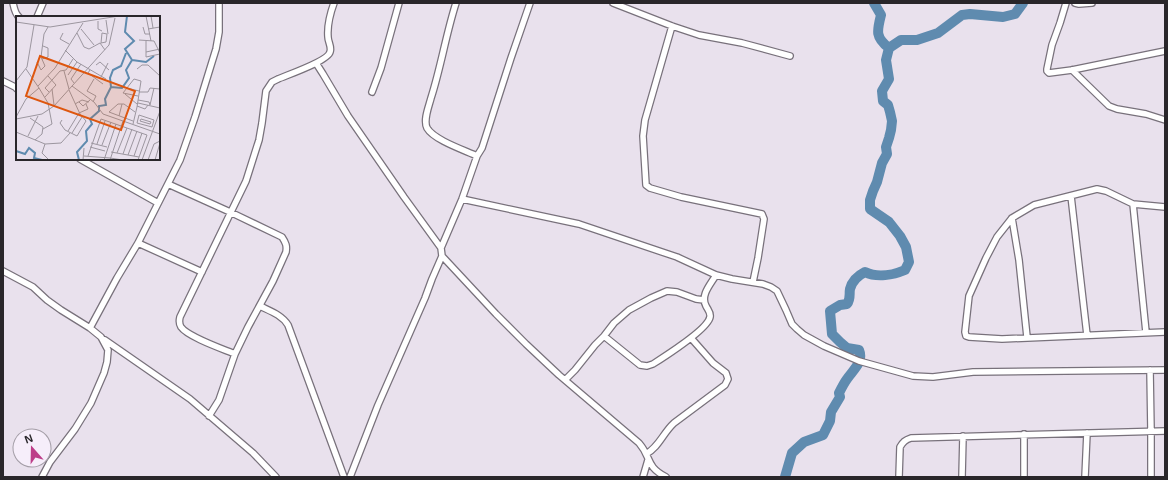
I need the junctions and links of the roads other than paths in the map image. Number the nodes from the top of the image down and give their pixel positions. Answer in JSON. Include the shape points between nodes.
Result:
{"nodes":[{"id":1,"x":12,"y":3,"type":"edge"},
{"id":2,"x":43,"y":3,"type":"edge"},
{"id":3,"x":219,"y":3,"type":"edge"},
{"id":4,"x":334,"y":3,"type":"edge"},
{"id":5,"x":398,"y":3,"type":"edge"},
{"id":6,"x":456,"y":3,"type":"edge"},
{"id":7,"x":530,"y":3,"type":"edge"},
{"id":8,"x":613,"y":3,"type":"edge"},
{"id":9,"x":1066,"y":3,"type":"edge"},
{"id":10,"x":1075,"y":3,"type":"edge"},
{"id":11,"x":1092,"y":3,"type":"edge"},
{"id":12,"x":18,"y":16,"type":"edge"},
{"id":13,"x":37,"y":16,"type":"edge"},
{"id":14,"x":672,"y":26,"type":"junction"},
{"id":15,"x":1165,"y":51,"type":"edge"},
{"id":16,"x":790,"y":56,"type":"dead end"},
{"id":17,"x":316,"y":63,"type":"junction"},
{"id":18,"x":1072,"y":70,"type":"junction"},
{"id":19,"x":3,"y":81,"type":"edge"},
{"id":20,"x":16,"y":88,"type":"edge"},
{"id":21,"x":372,"y":92,"type":"dead end"},
{"id":22,"x":1165,"y":120,"type":"edge"},
{"id":23,"x":477,"y":156,"type":"junction"},
{"id":24,"x":82,"y":160,"type":"edge"},
{"id":25,"x":168,"y":184,"type":"junction"},
{"id":26,"x":1071,"y":196,"type":"junction"},
{"id":27,"x":462,"y":199,"type":"junction"},
{"id":28,"x":158,"y":203,"type":"junction"},
{"id":29,"x":1133,"y":204,"type":"junction"},
{"id":30,"x":1165,"y":207,"type":"edge"},
{"id":31,"x":230,"y":212,"type":"junction"},
{"id":32,"x":1012,"y":218,"type":"junction"},
{"id":33,"x":138,"y":243,"type":"junction"},
{"id":34,"x":441,"y":248,"type":"junction"},
{"id":35,"x":442,"y":256,"type":"junction"},
{"id":36,"x":3,"y":271,"type":"edge"},
{"id":37,"x":202,"y":272,"type":"junction"},
{"id":38,"x":716,"y":275,"type":"junction"},
{"id":39,"x":753,"y":282,"type":"junction"},
{"id":40,"x":704,"y":300,"type":"junction"},
{"id":41,"x":260,"y":306,"type":"junction"},
{"id":42,"x":90,"y":328,"type":"junction"},
{"id":43,"x":1146,"y":332,"type":"junction"},
{"id":44,"x":1165,"y":332,"type":"edge"},
{"id":45,"x":1087,"y":335,"type":"junction"},
{"id":46,"x":604,"y":336,"type":"junction"},
{"id":47,"x":101,"y":337,"type":"junction"},
{"id":48,"x":1027,"y":337,"type":"junction"},
{"id":49,"x":691,"y":338,"type":"junction"},
{"id":50,"x":235,"y":354,"type":"junction"},
{"id":51,"x":1150,"y":370,"type":"junction"},
{"id":52,"x":1165,"y":370,"type":"edge"},
{"id":53,"x":565,"y":380,"type":"junction"},
{"id":54,"x":210,"y":416,"type":"junction"},
{"id":55,"x":1152,"y":431,"type":"junction"},
{"id":56,"x":1165,"y":431,"type":"edge"},
{"id":57,"x":1086,"y":433,"type":"junction"},
{"id":58,"x":1024,"y":434,"type":"junction"},
{"id":59,"x":962,"y":436,"type":"junction"},
{"id":60,"x":647,"y":457,"type":"junction"},
{"id":61,"x":42,"y":477,"type":"edge"},
{"id":62,"x":276,"y":477,"type":"edge"},
{"id":63,"x":344,"y":477,"type":"edge"},
{"id":64,"x":350,"y":477,"type":"edge"},
{"id":65,"x":643,"y":477,"type":"edge"},
{"id":66,"x":666,"y":477,"type":"edge"},
{"id":67,"x":899,"y":477,"type":"edge"},
{"id":68,"x":962,"y":477,"type":"edge"},
{"id":69,"x":1024,"y":477,"type":"edge"},
{"id":70,"x":1085,"y":477,"type":"edge"},
{"id":71,"x":1151,"y":477,"type":"edge"}],
"edges":[{"from":1,"to":12,"type":"street"},
{"from":2,"to":13,"type":"street"},
{"from":3,"to":25,"type":"street","via":[[219,32],[211,67],[180,160]]},
{"from":4,"to":17,"type":"street","via":[[328,29],[331,51]]},
{"from":5,"to":21,"type":"street"},
{"from":6,"to":23,"type":"street","via":[[426,115],[426,126],[436,137]]},
{"from":7,"to":23,"type":"street"},
{"from":8,"to":14,"type":"street"},
{"from":9,"to":18,"type":"street","via":[[1052,45],[1047,72]]},
{"from":10,"to":11,"type":"street"},
{"from":14,"to":16,"type":"street","via":[[699,35]]},
{"from":14,"to":39,"type":"street","via":[[645,120],[643,136],[646,186],[681,197],[762,214],[764,219]]},
{"from":15,"to":18,"type":"street"},
{"from":17,"to":31,"type":"street","via":[[278,79],[269,86],[259,140],[246,181]]},
{"from":17,"to":34,"type":"street","via":[[348,116]]},
{"from":18,"to":22,"type":"street","via":[[1109,106]]},
{"from":19,"to":20,"type":"street"},
{"from":23,"to":27,"type":"street"},
{"from":24,"to":28,"type":"street"},
{"from":25,"to":28,"type":"street"},
{"from":25,"to":31,"type":"street"},
{"from":26,"to":29,"type":"street","via":[[1101,189]]},
{"from":26,"to":32,"type":"street","via":[[1034,205]]},
{"from":26,"to":45,"type":"street"},
{"from":27,"to":34,"type":"street"},
{"from":27,"to":38,"type":"street","via":[[579,224],[677,256]]},
{"from":28,"to":33,"type":"street"},
{"from":29,"to":30,"type":"street"},
{"from":29,"to":43,"type":"street"},
{"from":31,"to":37,"type":"street"},
{"from":31,"to":41,"type":"street","via":[[282,238],[287,248]]},
{"from":32,"to":48,"type":"street"},
{"from":32,"to":48,"type":"street","via":[[997,237],[969,296],[965,332],[969,337]]},
{"from":33,"to":37,"type":"street"},
{"from":33,"to":42,"type":"street"},
{"from":34,"to":35,"type":"street"},
{"from":35,"to":53,"type":"street","via":[[496,314]]},
{"from":35,"to":64,"type":"street"},
{"from":36,"to":42,"type":"street","via":[[33,287],[47,300]]},
{"from":37,"to":50,"type":"street","via":[[179,322],[186,332]]},
{"from":38,"to":39,"type":"street"},
{"from":38,"to":40,"type":"street","via":[[706,291]]},
{"from":39,"to":51,"type":"street","via":[[777,291],[792,324],[804,335],[859,361],[913,376],[933,377],[973,372]]},
{"from":40,"to":46,"type":"street","via":[[672,291],[662,293],[629,310]]},
{"from":40,"to":49,"type":"street","via":[[710,318]]},
{"from":41,"to":50,"type":"street"},
{"from":41,"to":63,"type":"street","via":[[280,316],[288,325]]},
{"from":42,"to":47,"type":"street"},
{"from":43,"to":44,"type":"street"},
{"from":43,"to":45,"type":"street"},
{"from":45,"to":48,"type":"street"},
{"from":46,"to":49,"type":"street","via":[[640,365],[647,366]]},
{"from":46,"to":53,"type":"street"},
{"from":47,"to":54,"type":"street","via":[[190,399]]},
{"from":47,"to":61,"type":"street","via":[[108,350],[104,373],[91,403]]},
{"from":49,"to":60,"type":"street","via":[[713,363],[726,373],[727,382],[668,428]]},
{"from":50,"to":54,"type":"street","via":[[219,400]]},
{"from":51,"to":52,"type":"street"},
{"from":51,"to":55,"type":"street"},
{"from":53,"to":60,"type":"street","via":[[639,443]]},
{"from":54,"to":62,"type":"street","via":[[253,453]]},
{"from":55,"to":56,"type":"street"},
{"from":55,"to":57,"type":"street"},
{"from":55,"to":71,"type":"street"},
{"from":57,"to":58,"type":"street"},
{"from":57,"to":70,"type":"street"},
{"from":58,"to":59,"type":"street"},
{"from":58,"to":69,"type":"street"},
{"from":59,"to":67,"type":"street","via":[[905,440],[900,453]]},
{"from":59,"to":68,"type":"street"},
{"from":60,"to":65,"type":"street"},
{"from":60,"to":66,"type":"street","via":[[650,465]]}]}
